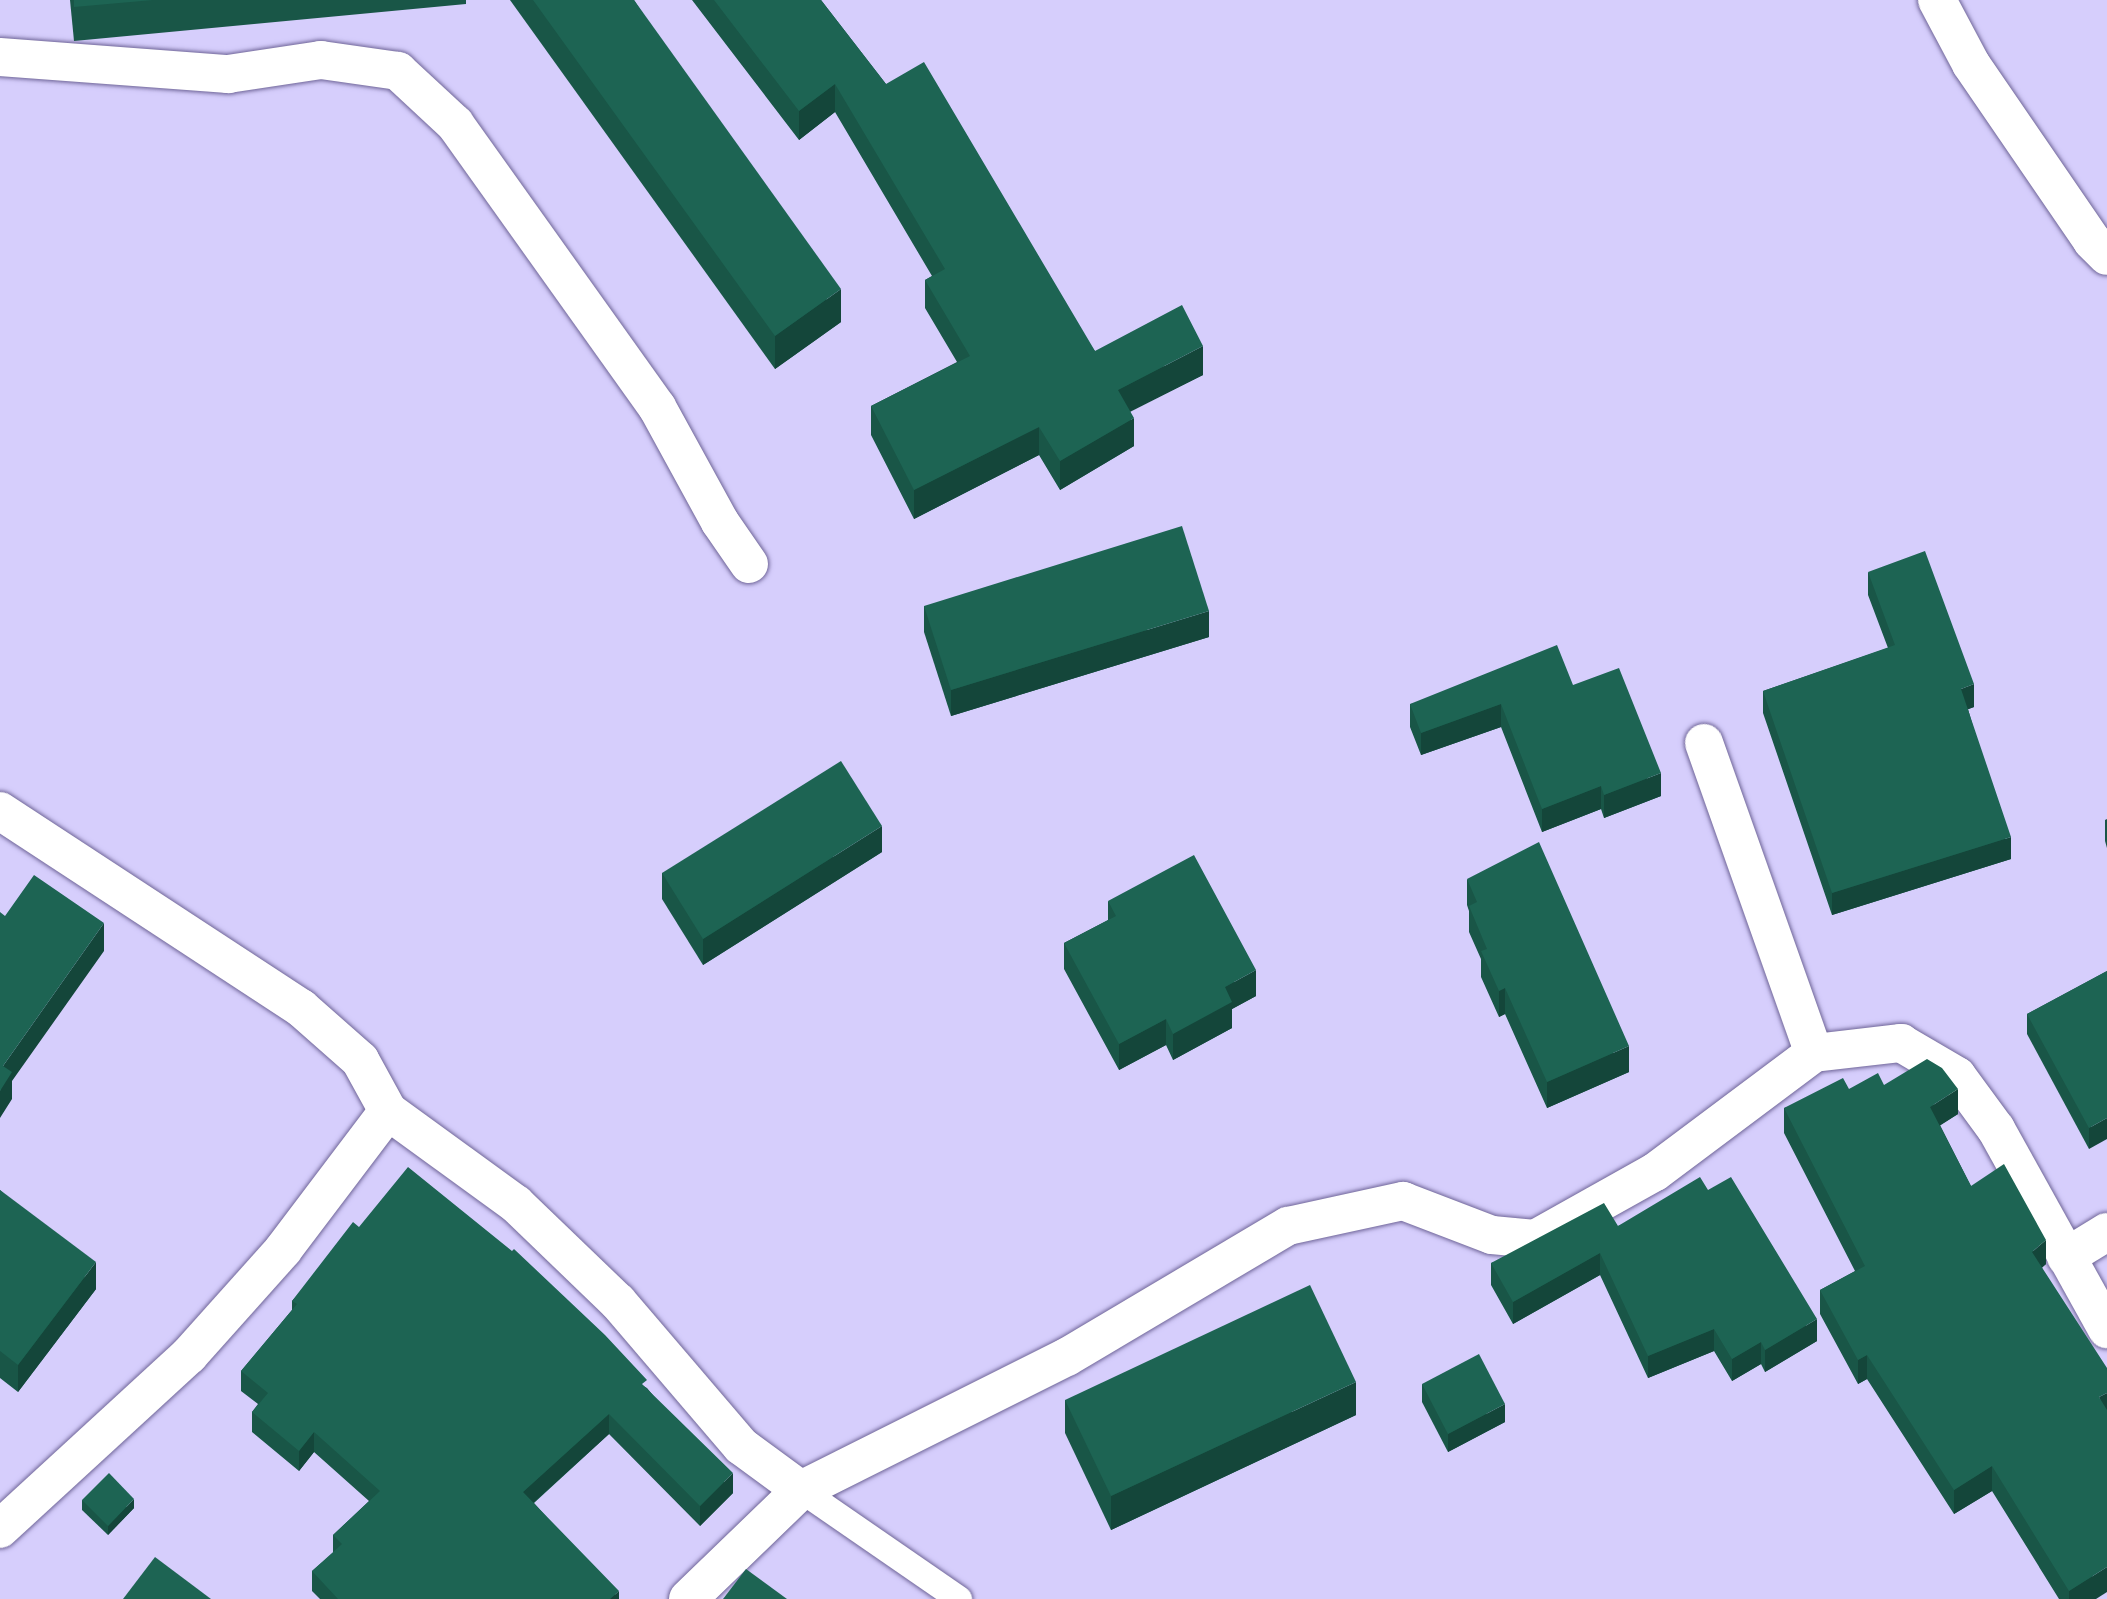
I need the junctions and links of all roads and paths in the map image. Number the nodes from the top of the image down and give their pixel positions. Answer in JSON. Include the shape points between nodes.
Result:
{"nodes":[{"id":1,"x":1937,"y":0,"type":"edge"},
{"id":2,"x":0,"y":57,"type":"edge"},
{"id":3,"x":2107,"y":256,"type":"edge"},
{"id":4,"x":749,"y":564,"type":"dead end"},
{"id":5,"x":1704,"y":743,"type":"dead end"},
{"id":6,"x":0,"y":811,"type":"edge"},
{"id":7,"x":1814,"y":1053,"type":"junction"},
{"id":8,"x":388,"y":1111,"type":"junction"},
{"id":9,"x":2107,"y":1232,"type":"edge"},
{"id":10,"x":2066,"y":1257,"type":"junction"},
{"id":11,"x":2107,"y":1329,"type":"edge"},
{"id":12,"x":801,"y":1490,"type":"junction"},
{"id":13,"x":0,"y":1529,"type":"edge"},
{"id":14,"x":688,"y":1599,"type":"edge"},
{"id":15,"x":959,"y":1599,"type":"edge"}],
"edges":[{"from":1,"to":3,"type":"street","via":[[1971,64],[2092,241]]},
{"from":2,"to":4,"type":"street","via":[[228,74],[321,60],[398,72],[455,124],[657,407],[719,523]]},
{"from":5,"to":7,"type":"street"},
{"from":6,"to":8,"type":"street","via":[[301,1008],[360,1060]]},
{"from":7,"to":10,"type":"street","via":[[1901,1043],[1957,1076],[1996,1129]]},
{"from":7,"to":12,"type":"street","via":[[1655,1172],[1535,1239],[1492,1234],[1403,1201],[1288,1226],[1067,1357]]},
{"from":8,"to":12,"type":"street","via":[[516,1203],[618,1302],[741,1446]]},
{"from":8,"to":13,"type":"street","via":[[283,1250],[189,1355]]},
{"from":9,"to":10,"type":"street"},
{"from":10,"to":11,"type":"street"},
{"from":12,"to":14,"type":"street"},
{"from":12,"to":15,"type":"lane"}]}
